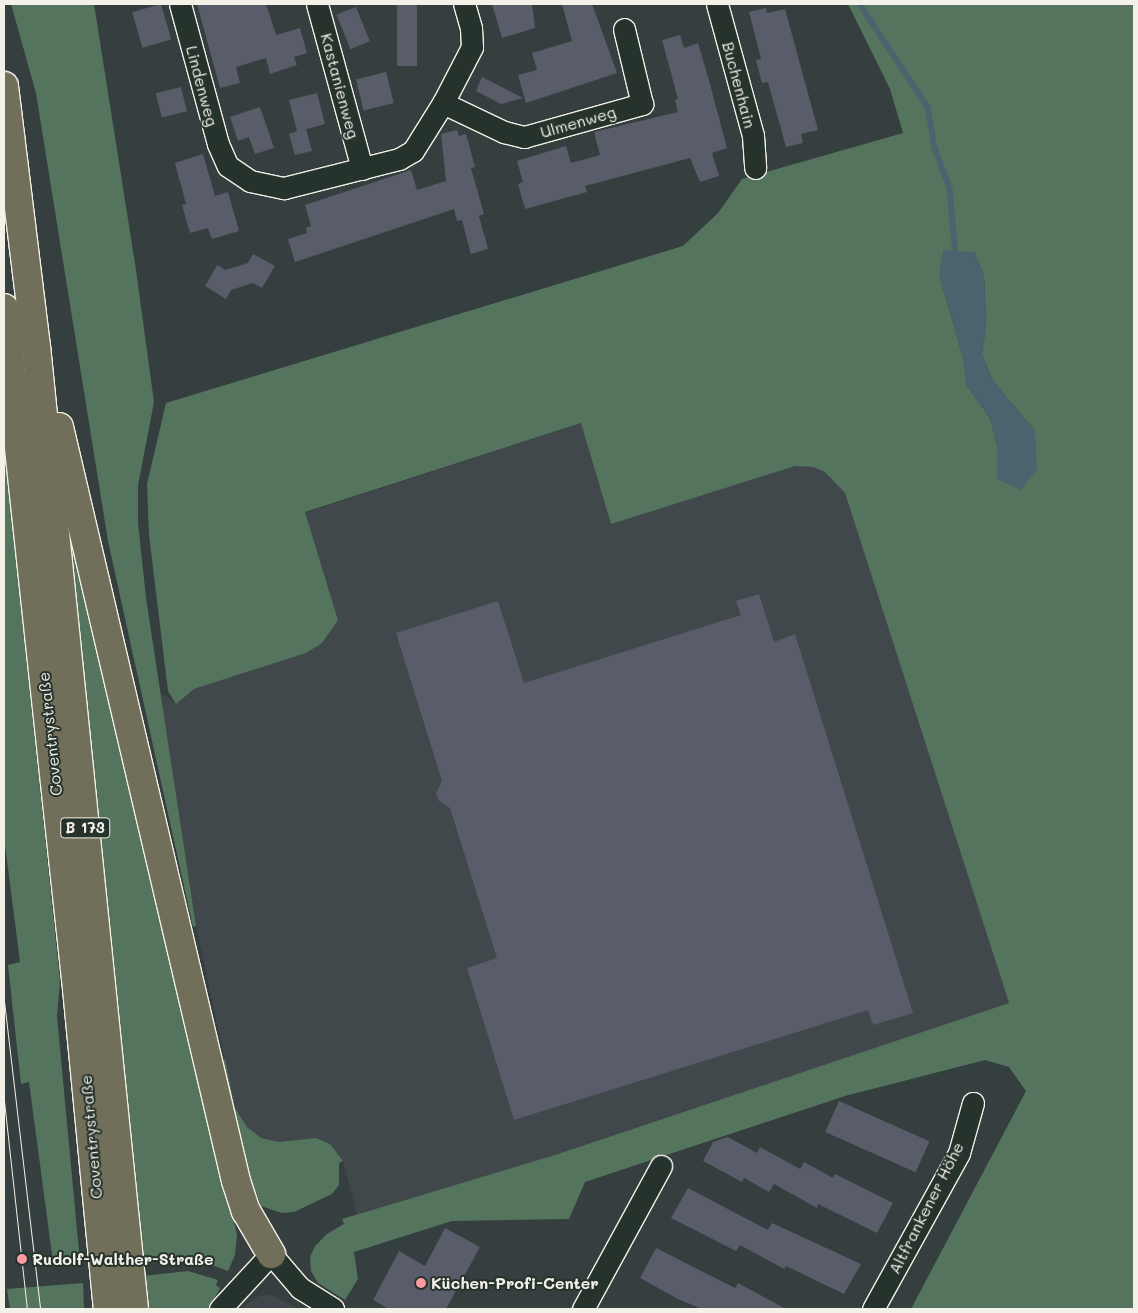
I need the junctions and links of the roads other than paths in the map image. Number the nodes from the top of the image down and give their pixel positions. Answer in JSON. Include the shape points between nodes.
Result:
{"nodes":[{"id":1,"x":180,"y":4,"type":"edge"},
{"id":2,"x":317,"y":4,"type":"edge"},
{"id":3,"x":464,"y":4,"type":"edge"},
{"id":4,"x":717,"y":4,"type":"edge"},
{"id":5,"x":624,"y":29,"type":"dead end"},
{"id":6,"x":4,"y":86,"type":"edge"},
{"id":7,"x":443,"y":103,"type":"junction"},
{"id":8,"x":755,"y":168,"type":"dead end"},
{"id":9,"x":362,"y":169,"type":"junction"},
{"id":10,"x":4,"y":308,"type":"edge"},
{"id":11,"x":36,"y":346,"type":"junction"},
{"id":12,"x":973,"y":1103,"type":"dead end"},
{"id":13,"x":661,"y":1166,"type":"dead end"},
{"id":14,"x":271,"y":1254,"type":"junction"},
{"id":15,"x":105,"y":1282,"type":"junction"},
{"id":16,"x":104,"y":1309,"type":"edge"},
{"id":17,"x":108,"y":1309,"type":"edge"},
{"id":18,"x":134,"y":1309,"type":"edge"},
{"id":19,"x":220,"y":1309,"type":"edge"},
{"id":20,"x":333,"y":1309,"type":"edge"},
{"id":21,"x":583,"y":1309,"type":"edge"},
{"id":22,"x":873,"y":1309,"type":"edge"}],
"edges":[{"from":1,"to":9,"type":"street","name":"Lindenweg","via":[[218,144],[228,166],[250,181],[284,188]]},
{"from":2,"to":9,"type":"street","name":"Kastanienweg"},
{"from":3,"to":7,"type":"street","via":[[472,47]]},
{"from":4,"to":8,"type":"street","name":"Buchenhain","via":[[752,136]]},
{"from":5,"to":7,"type":"street","name":"Ulmenweg","via":[[642,104],[524,137],[504,132]]},
{"from":6,"to":11,"type":"highway","number":"B 173"},
{"from":7,"to":9,"type":"street","via":[[413,151],[399,159]]},
{"from":10,"to":15,"type":"highway","name":"Coventrystraße","number":"B 173"},
{"from":11,"to":14,"type":"highway","via":[[62,439],[236,1181],[246,1211]]},
{"from":11,"to":18,"type":"highway","number":"B 173"},
{"from":12,"to":22,"type":"street","name":"Altfrankener Höhe","via":[[959,1153]]},
{"from":13,"to":21,"type":"street"},
{"from":14,"to":19,"type":"street"},
{"from":14,"to":20,"type":"street","via":[[300,1288]]},
{"from":15,"to":16,"type":"highway"},
{"from":15,"to":17,"type":"highway","name":"Coventrystraße","number":"B 173"}]}
